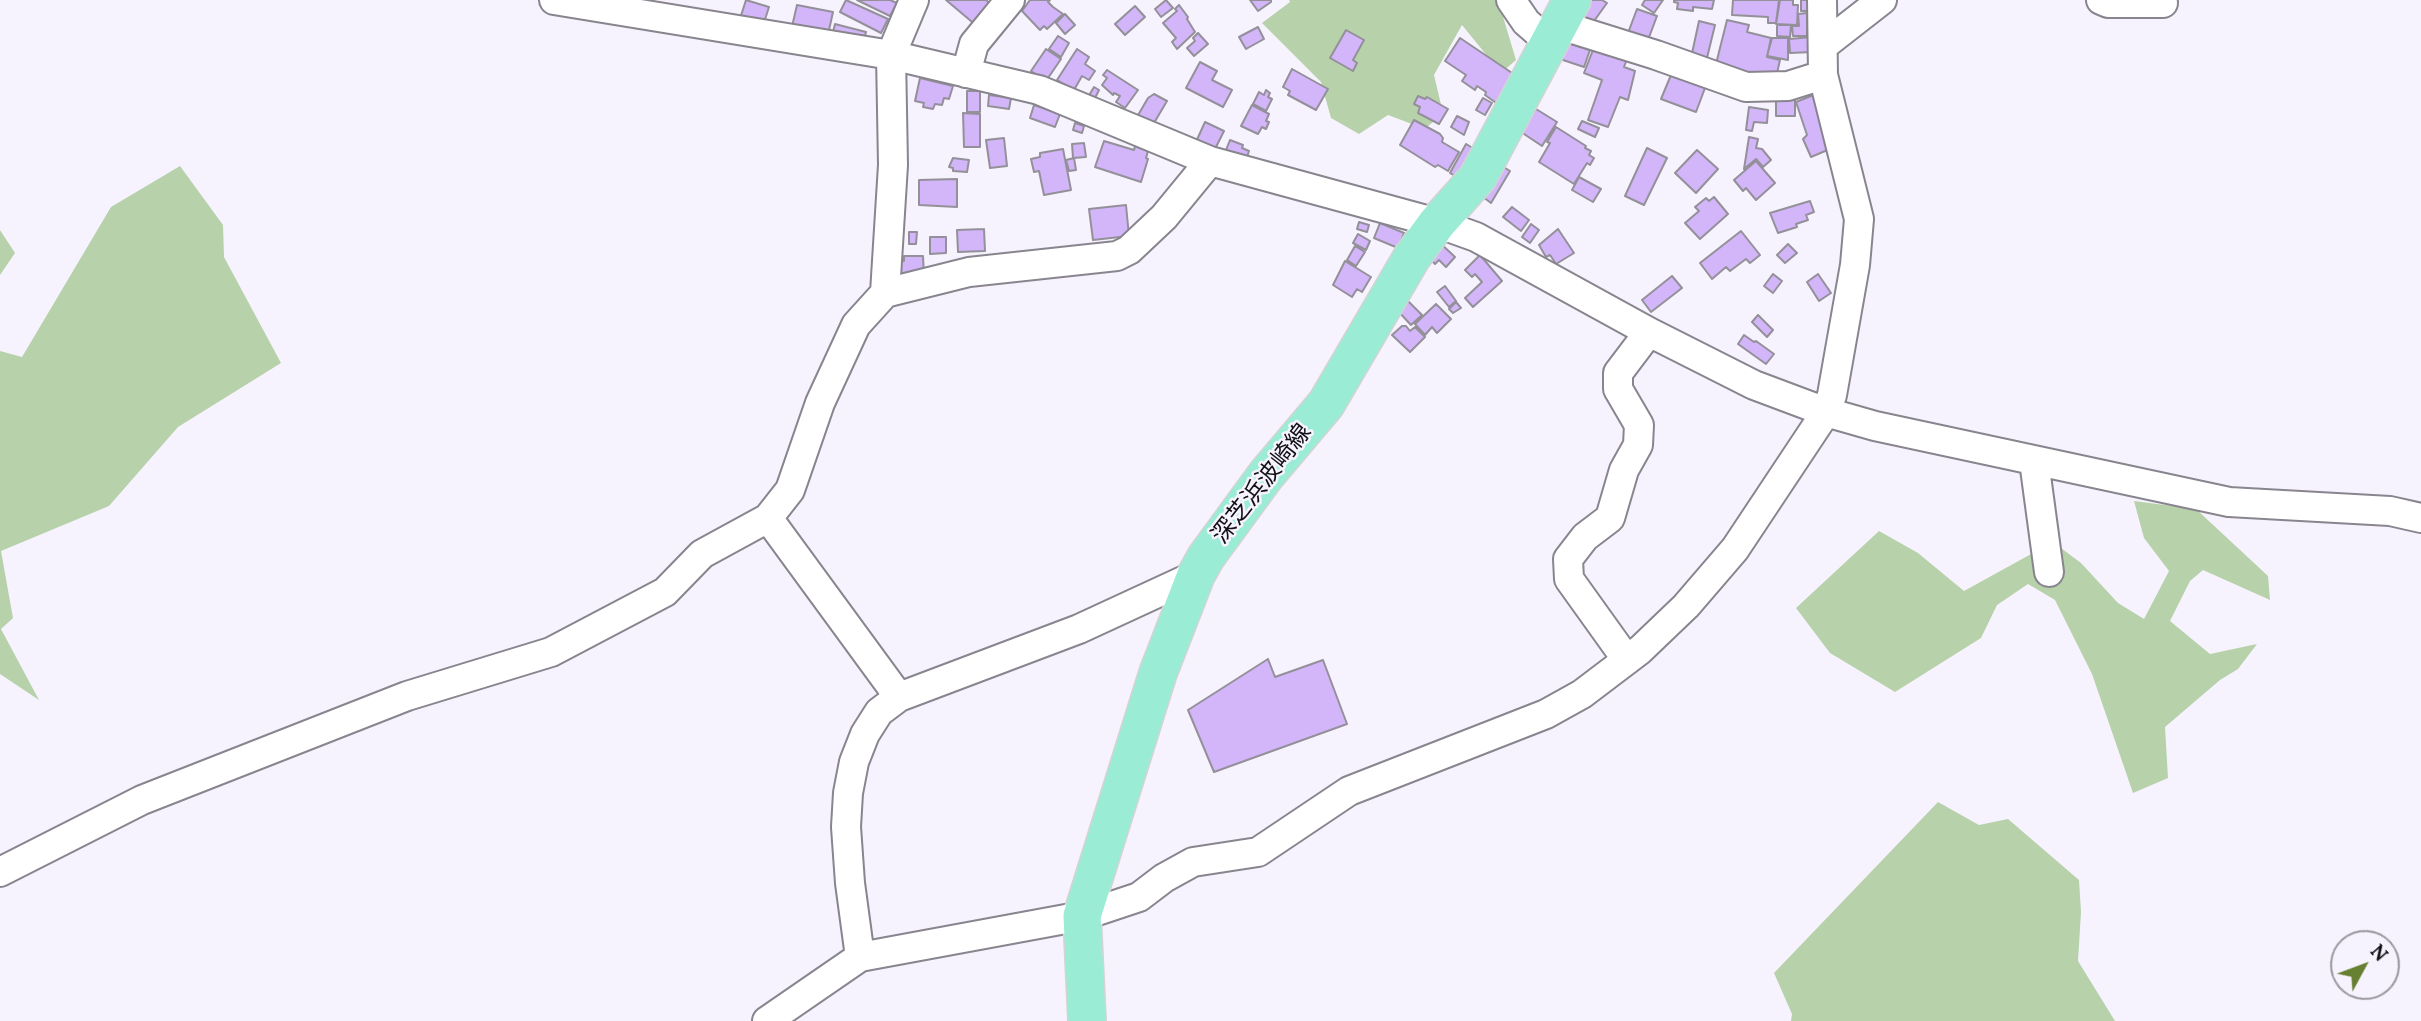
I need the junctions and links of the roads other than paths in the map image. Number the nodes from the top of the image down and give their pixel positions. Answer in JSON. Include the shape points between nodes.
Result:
{"nodes":[{"id":1,"x":554,"y":0,"type":"edge"},
{"id":2,"x":914,"y":0,"type":"edge"},
{"id":3,"x":1010,"y":0,"type":"edge"},
{"id":4,"x":1511,"y":0,"type":"edge"},
{"id":5,"x":1822,"y":0,"type":"edge"},
{"id":6,"x":1882,"y":0,"type":"edge"},
{"id":7,"x":2101,"y":0,"type":"edge"},
{"id":8,"x":2162,"y":3,"type":"dead end"},
{"id":9,"x":1561,"y":23,"type":"edge"},
{"id":10,"x":1822,"y":46,"type":"junction"},
{"id":11,"x":891,"y":55,"type":"junction"},
{"id":12,"x":966,"y":73,"type":"junction"},
{"id":13,"x":1823,"y":75,"type":"junction"},
{"id":14,"x":1210,"y":160,"type":"junction"},
{"id":15,"x":1437,"y":223,"type":"junction"},
{"id":16,"x":885,"y":293,"type":"junction"},
{"id":17,"x":1649,"y":332,"type":"junction"},
{"id":18,"x":1826,"y":412,"type":"junction"},
{"id":19,"x":2034,"y":461,"type":"junction"},
{"id":20,"x":768,"y":518,"type":"junction"},
{"id":21,"x":2421,"y":518,"type":"edge"},
{"id":22,"x":2049,"y":572,"type":"dead end"},
{"id":23,"x":1196,"y":575,"type":"junction"},
{"id":24,"x":1627,"y":660,"type":"junction"},
{"id":25,"x":899,"y":697,"type":"junction"},
{"id":26,"x":0,"y":872,"type":"edge"},
{"id":27,"x":1082,"y":916,"type":"junction"},
{"id":28,"x":860,"y":957,"type":"junction"},
{"id":29,"x":773,"y":1019,"type":"edge"},
{"id":30,"x":1087,"y":1021,"type":"edge"}],
"edges":[{"from":1,"to":11,"type":"street"},
{"from":2,"to":11,"type":"street"},
{"from":3,"to":12,"type":"street","via":[[974,44]]},
{"from":4,"to":9,"type":"street","via":[[1526,22]]},
{"from":5,"to":10,"type":"street"},
{"from":6,"to":10,"type":"street"},
{"from":7,"to":8,"type":"street"},
{"from":9,"to":13,"type":"street","via":[[1746,87],[1788,86]]},
{"from":9,"to":15,"type":"main road","name":"深芝浜波崎線","via":[[1479,177]]},
{"from":10,"to":13,"type":"street"},
{"from":11,"to":12,"type":"street"},
{"from":11,"to":16,"type":"street","via":[[893,165]]},
{"from":12,"to":14,"type":"street","via":[[1039,90]]},
{"from":13,"to":18,"type":"street","via":[[1859,219],[1847,314]]},
{"from":14,"to":15,"type":"street"},
{"from":14,"to":16,"type":"street","via":[[1164,217],[1117,256],[969,272]]},
{"from":15,"to":17,"type":"street","via":[[1476,237]]},
{"from":15,"to":23,"type":"main road","name":"深芝浜波崎線","via":[[1412,257],[1326,404],[1266,475]]},
{"from":16,"to":20,"type":"street","via":[[856,325],[820,403],[790,490]]},
{"from":17,"to":18,"type":"street","via":[[1754,385]]},
{"from":17,"to":24,"type":"street","via":[[1618,373],[1618,389],[1639,425],[1638,446],[1624,470],[1610,517],[1567,559],[1569,579]]},
{"from":18,"to":19,"type":"street"},
{"from":18,"to":24,"type":"street","via":[[1735,549],[1686,606]]},
{"from":19,"to":21,"type":"street","via":[[2229,502],[2390,511]]},
{"from":19,"to":22,"type":"street"},
{"from":20,"to":25,"type":"street"},
{"from":20,"to":26,"type":"street","via":[[702,554],[665,592],[551,652],[407,696],[142,800]]},
{"from":23,"to":25,"type":"street","via":[[1079,629]]},
{"from":23,"to":27,"type":"main road","name":"深芝浜波崎線","via":[[1157,673]]},
{"from":24,"to":27,"type":"street","via":[[1546,714],[1349,792],[1258,852],[1193,862],[1139,897]]},
{"from":25,"to":28,"type":"street","via":[[879,712],[865,734],[848,793],[846,827]]},
{"from":27,"to":28,"type":"street"},
{"from":27,"to":30,"type":"main road","name":"深芝浜波崎線"},
{"from":28,"to":29,"type":"street"}]}
